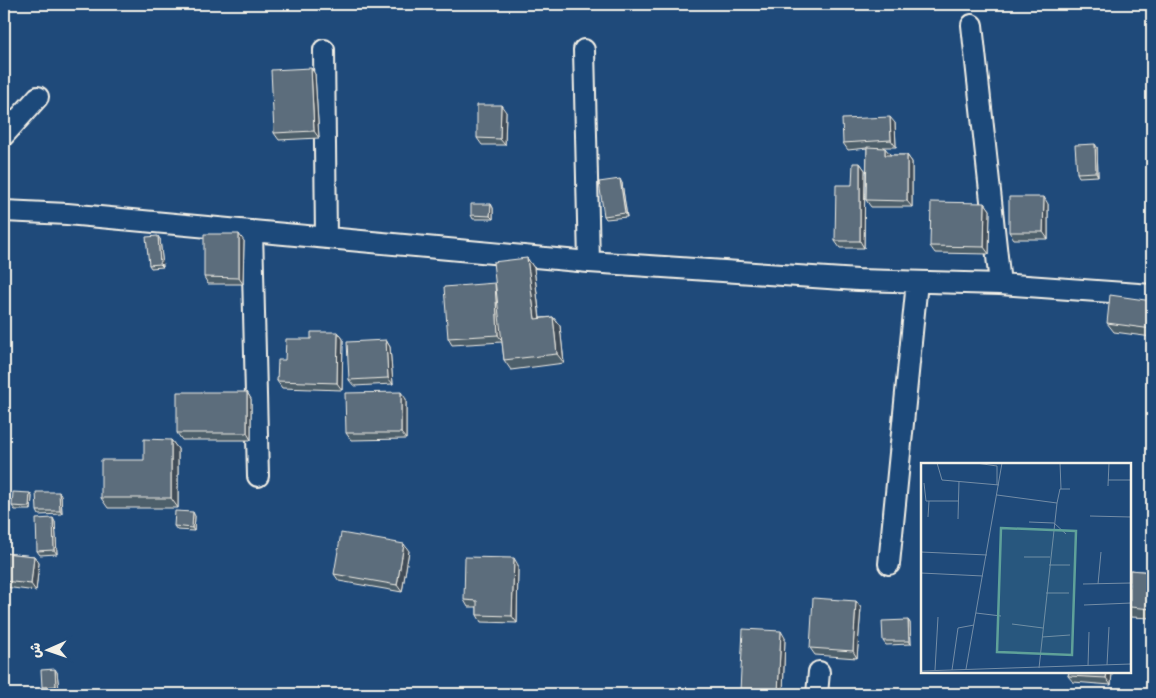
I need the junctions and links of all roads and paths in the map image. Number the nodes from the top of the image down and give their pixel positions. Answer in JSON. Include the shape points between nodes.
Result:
{"nodes":[{"id":1,"x":972,"y":25,"type":"dead end"},
{"id":2,"x":324,"y":50,"type":"dead end"},
{"id":3,"x":584,"y":50,"type":"dead end"},
{"id":4,"x":38,"y":97,"type":"dead end"},
{"id":5,"x":4,"y":135,"type":"edge"},
{"id":6,"x":4,"y":211,"type":"edge"},
{"id":7,"x":252,"y":231,"type":"junction"},
{"id":8,"x":326,"y":238,"type":"junction"},
{"id":9,"x":589,"y":262,"type":"junction"},
{"id":10,"x":917,"y":282,"type":"junction"},
{"id":11,"x":1000,"y":284,"type":"junction"},
{"id":12,"x":1152,"y":295,"type":"edge"},
{"id":13,"x":258,"y":476,"type":"dead end"},
{"id":14,"x":889,"y":564,"type":"dead end"},
{"id":15,"x":819,"y":672,"type":"dead end"},
{"id":16,"x":817,"y":694,"type":"edge"}],
"edges":[{"from":1,"to":11,"type":"street"},
{"from":2,"to":8,"type":"street"},
{"from":3,"to":9,"type":"street"},
{"from":4,"to":5,"type":"street"},
{"from":6,"to":7,"type":"street"},
{"from":7,"to":8,"type":"street"},
{"from":7,"to":13,"type":"street"},
{"from":8,"to":9,"type":"street"},
{"from":9,"to":10,"type":"street"},
{"from":10,"to":11,"type":"street"},
{"from":10,"to":14,"type":"street"},
{"from":11,"to":12,"type":"street"},
{"from":15,"to":16,"type":"street"}]}
